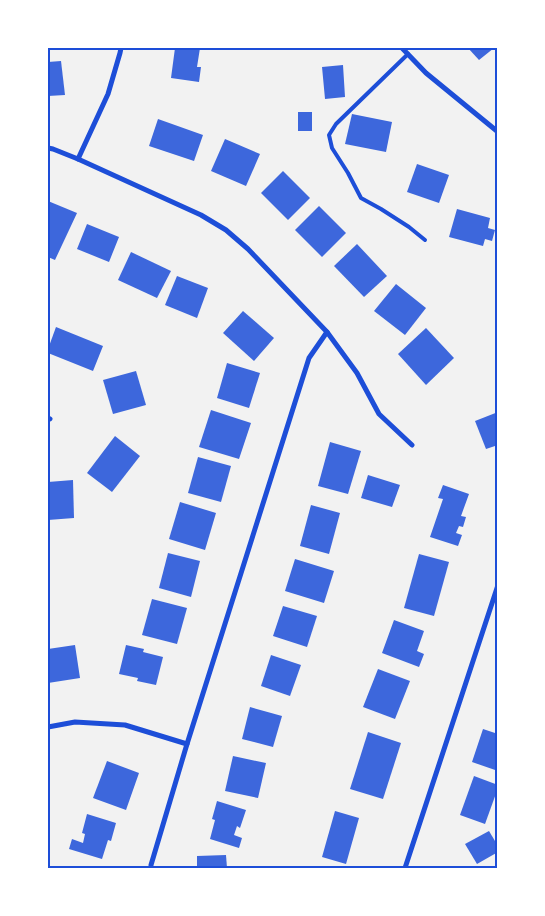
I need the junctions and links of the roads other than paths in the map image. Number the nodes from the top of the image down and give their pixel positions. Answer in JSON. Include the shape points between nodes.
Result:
{"nodes":[{"id":1,"x":121,"y":48,"type":"edge"},
{"id":2,"x":402,"y":48,"type":"edge"},
{"id":3,"x":408,"y":54,"type":"junction"},
{"id":4,"x":498,"y":132,"type":"edge"},
{"id":5,"x":48,"y":148,"type":"edge"},
{"id":6,"x":78,"y":159,"type":"junction"},
{"id":7,"x":425,"y":240,"type":"dead end"},
{"id":8,"x":327,"y":332,"type":"junction"},
{"id":9,"x":412,"y":445,"type":"dead end"},
{"id":10,"x":498,"y":585,"type":"edge"},
{"id":11,"x":48,"y":726,"type":"edge"},
{"id":12,"x":186,"y":744,"type":"junction"},
{"id":13,"x":151,"y":868,"type":"edge"},
{"id":14,"x":404,"y":868,"type":"edge"}],
"edges":[{"from":1,"to":6,"type":"street","via":[[108,94]]},
{"from":2,"to":3,"type":"street"},
{"from":3,"to":4,"type":"street","via":[[426,73]]},
{"from":3,"to":7,"type":"lane","via":[[336,124],[329,135],[332,148],[361,198]]},
{"from":5,"to":6,"type":"street"},
{"from":6,"to":8,"type":"street","via":[[201,215],[226,230]]},
{"from":8,"to":9,"type":"street","via":[[357,373],[379,414]]},
{"from":8,"to":12,"type":"street","via":[[309,358]]},
{"from":10,"to":14,"type":"street"},
{"from":11,"to":12,"type":"street","via":[[75,722],[125,725]]},
{"from":12,"to":13,"type":"street"}]}
